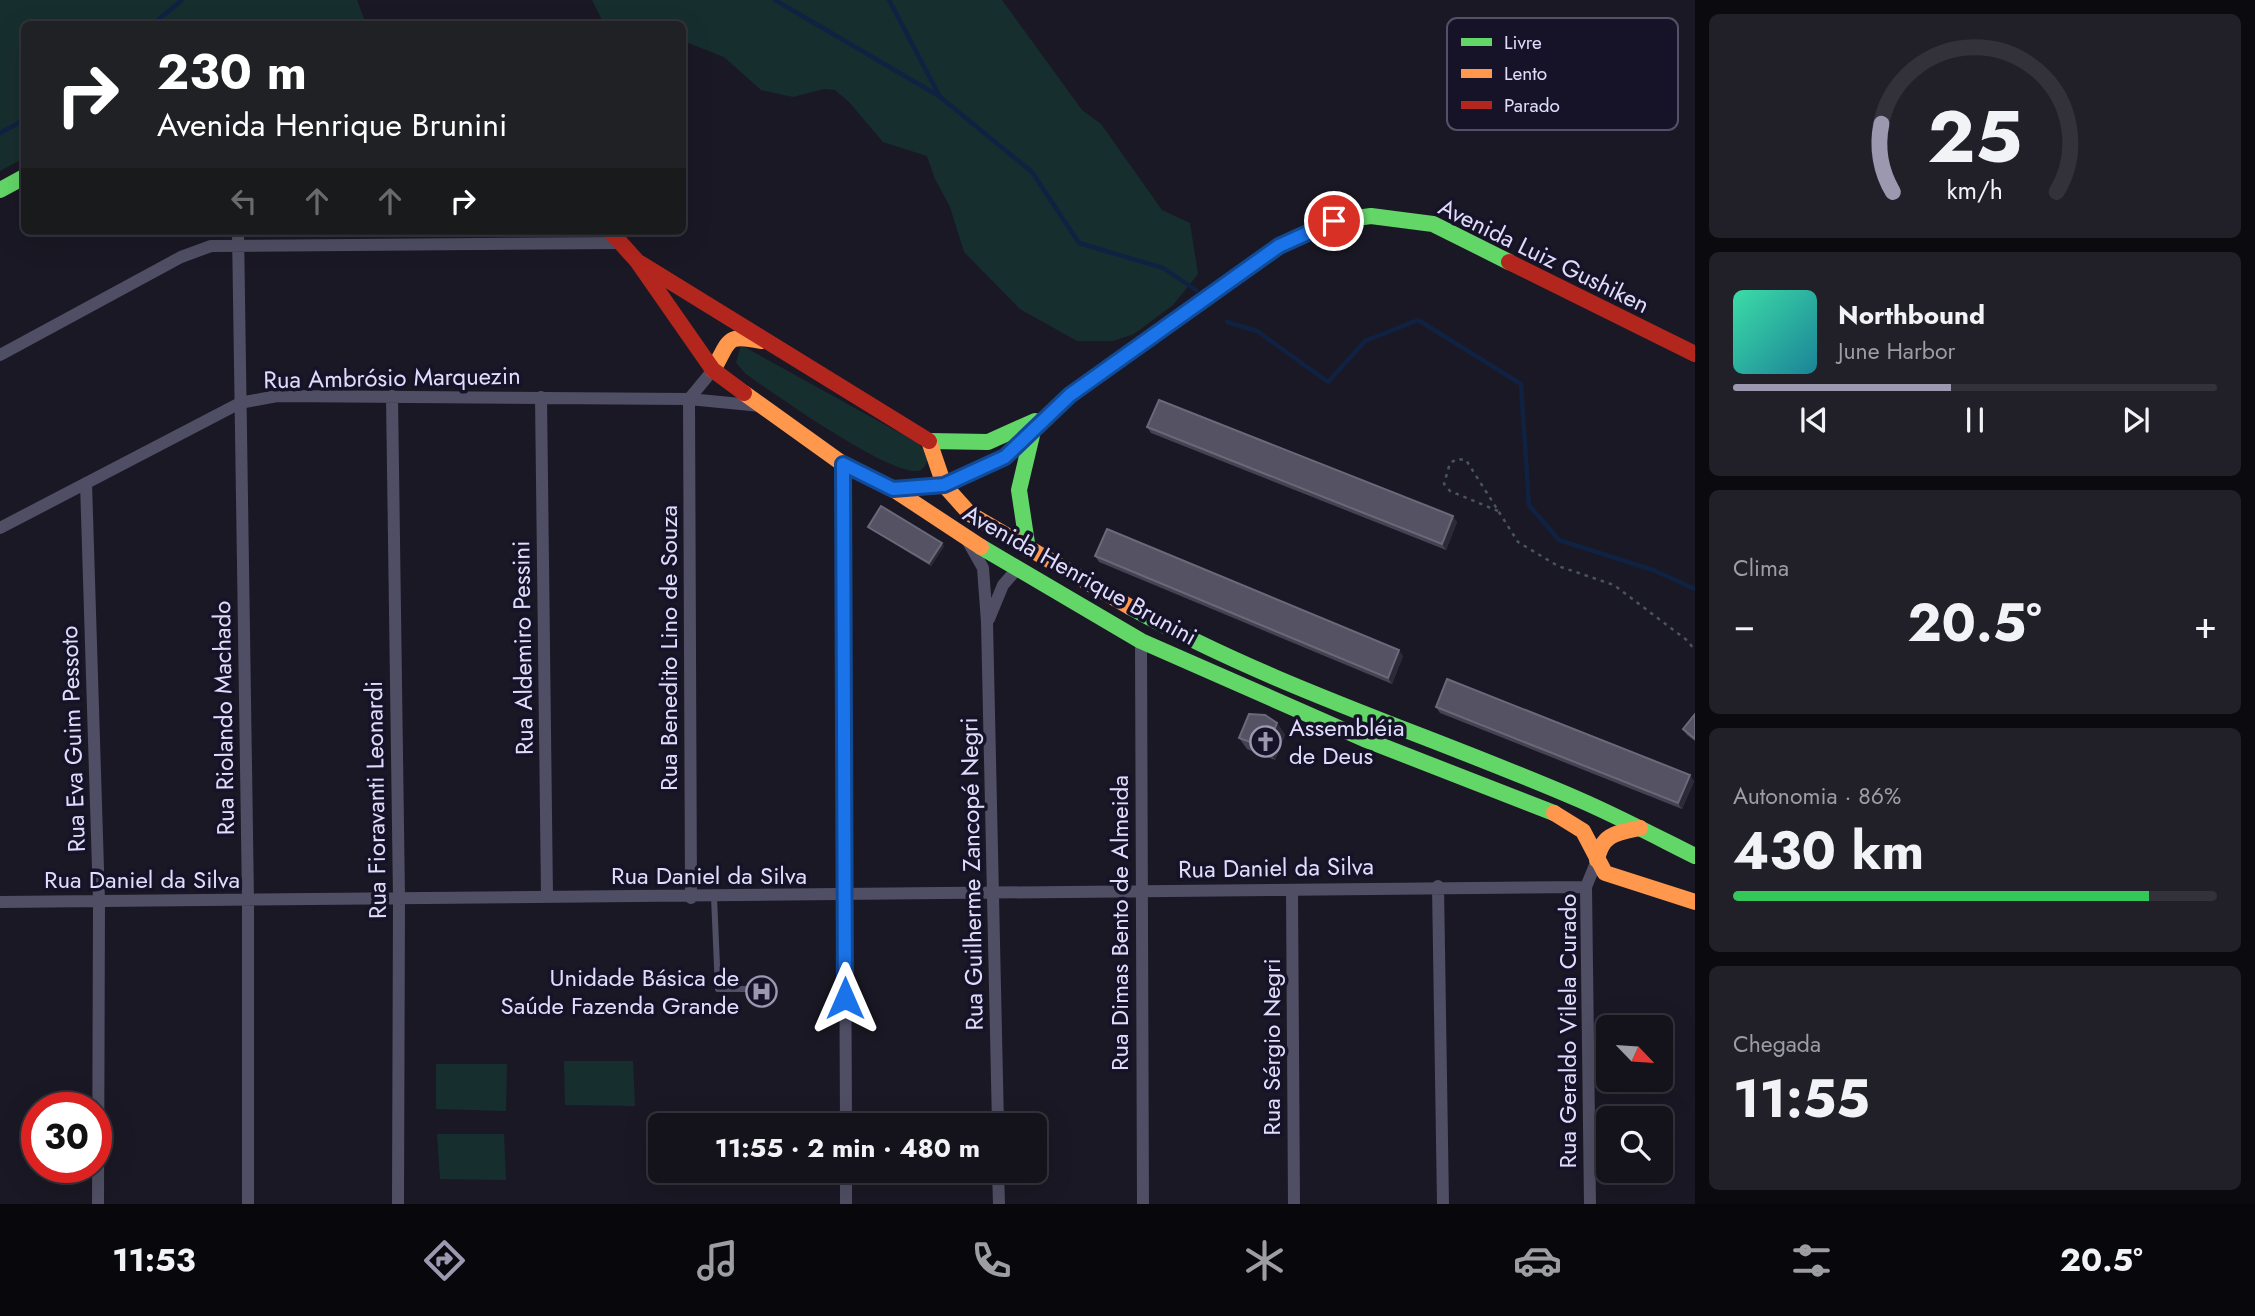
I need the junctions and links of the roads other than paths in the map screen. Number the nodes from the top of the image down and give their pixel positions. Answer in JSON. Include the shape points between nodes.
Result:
{"nodes":[{"id":1,"x":21,"y":179,"type":"edge"},
{"id":2,"x":0,"y":190,"type":"edge"},
{"id":3,"x":238,"y":235,"type":"edge"},
{"id":4,"x":615,"y":237,"type":"edge"},
{"id":5,"x":238,"y":246,"type":"junction"},
{"id":6,"x":637,"y":261,"type":"junction"},
{"id":7,"x":775,"y":345,"type":"junction"},
{"id":8,"x":1695,"y":354,"type":"edge"},
{"id":9,"x":0,"y":355,"type":"edge"},
{"id":10,"x":713,"y":370,"type":"junction"},
{"id":11,"x":393,"y":396,"type":"junction"},
{"id":12,"x":541,"y":397,"type":"junction"},
{"id":13,"x":689,"y":399,"type":"junction"},
{"id":14,"x":240,"y":403,"type":"junction"},
{"id":15,"x":761,"y":406,"type":"junction"},
{"id":16,"x":1050,"y":413,"type":"junction"},
{"id":17,"x":1034,"y":430,"type":"junction"},
{"id":18,"x":929,"y":441,"type":"junction"},
{"id":19,"x":843,"y":464,"type":"junction"},
{"id":20,"x":86,"y":483,"type":"junction"},
{"id":21,"x":944,"y":485,"type":"junction"},
{"id":22,"x":893,"y":489,"type":"junction"},
{"id":23,"x":0,"y":528,"type":"edge"},
{"id":24,"x":966,"y":538,"type":"junction"},
{"id":25,"x":1028,"y":550,"type":"junction"},
{"id":26,"x":1018,"y":568,"type":"junction"},
{"id":27,"x":987,"y":622,"type":"junction"},
{"id":28,"x":1141,"y":641,"type":"junction"},
{"id":29,"x":1640,"y":828,"type":"junction"},
{"id":30,"x":1695,"y":856,"type":"edge"},
{"id":31,"x":1597,"y":860,"type":"junction"},
{"id":32,"x":1438,"y":886,"type":"junction"},
{"id":33,"x":1586,"y":887,"type":"junction"},
{"id":34,"x":1292,"y":890,"type":"junction"},
{"id":35,"x":1140,"y":891,"type":"junction"},
{"id":36,"x":994,"y":894,"type":"junction"},
{"id":37,"x":845,"y":895,"type":"junction"},
{"id":38,"x":547,"y":897,"type":"junction"},
{"id":39,"x":714,"y":897,"type":"junction"},
{"id":40,"x":399,"y":898,"type":"junction"},
{"id":41,"x":691,"y":898,"type":"junction"},
{"id":42,"x":248,"y":900,"type":"junction"},
{"id":43,"x":99,"y":901,"type":"junction"},
{"id":44,"x":0,"y":902,"type":"edge"},
{"id":45,"x":1695,"y":902,"type":"edge"},
{"id":46,"x":752,"y":989,"type":"dead end"},
{"id":47,"x":846,"y":1113,"type":"edge"},
{"id":48,"x":998,"y":1113,"type":"edge"},
{"id":49,"x":846,"y":1183,"type":"edge"},
{"id":50,"x":998,"y":1183,"type":"edge"},
{"id":51,"x":98,"y":1204,"type":"edge"},
{"id":52,"x":248,"y":1204,"type":"edge"},
{"id":53,"x":398,"y":1204,"type":"edge"},
{"id":54,"x":846,"y":1204,"type":"edge"},
{"id":55,"x":999,"y":1204,"type":"edge"},
{"id":56,"x":1143,"y":1204,"type":"edge"},
{"id":57,"x":1294,"y":1204,"type":"edge"},
{"id":58,"x":1444,"y":1204,"type":"edge"},
{"id":59,"x":1590,"y":1204,"type":"edge"}],
"edges":[{"from":1,"to":2,"type":"main road"},
{"from":3,"to":5,"type":"street","name":"Rua Riolando Machado"},
{"from":4,"to":5,"type":"street"},
{"from":4,"to":6,"type":"main road","name":"Avenida Henrique Brunini"},
{"from":5,"to":9,"type":"street","via":[[211,246],[181,257]]},
{"from":5,"to":14,"type":"street","name":"Rua Riolando Machado"},
{"from":6,"to":7,"type":"main road","name":"Avenida Henrique Brunini"},
{"from":6,"to":10,"type":"main road","name":"Avenida Henrique Brunini"},
{"from":7,"to":10,"type":"main road","via":[[734,337],[724,345]]},
{"from":7,"to":18,"type":"main road","name":"Avenida Henrique Brunini"},
{"from":8,"to":16,"type":"main road","name":"Avenida Luiz Gushiken","via":[[1455,233],[1402,218],[1371,216],[1334,221],[1279,246]]},
{"from":10,"to":13,"type":"street"},
{"from":10,"to":15,"type":"main road","name":"Avenida Henrique Brunini"},
{"from":11,"to":12,"type":"street","name":"Rua Ambrósio Marquezin"},
{"from":11,"to":14,"type":"street","name":"Rua Ambrósio Marquezin","via":[[277,396]]},
{"from":11,"to":40,"type":"street","name":"Rua Fioravanti Leonardi"},
{"from":12,"to":13,"type":"street","name":"Rua Ambrósio Marquezin"},
{"from":12,"to":38,"type":"street","name":"Rua Aldemiro Pessini"},
{"from":13,"to":15,"type":"street","name":"Rua Ambrósio Marquezin"},
{"from":13,"to":41,"type":"street","name":"Rua Benedito Lino de Souza"},
{"from":14,"to":20,"type":"street","name":"Rua Ambrósio Marquezin"},
{"from":14,"to":42,"type":"street","name":"Rua Riolando Machado"},
{"from":15,"to":19,"type":"main road","name":"Avenida Henrique Brunini"},
{"from":16,"to":17,"type":"main road","name":"Avenida Luiz Gushiken"},
{"from":16,"to":18,"type":"main road","name":"Avenida Luiz Gushiken","via":[[988,442]]},
{"from":17,"to":21,"type":"main road","name":"Avenida Luiz Gushiken","via":[[1005,457]]},
{"from":17,"to":25,"type":"main road","via":[[1018,480],[1018,507]]},
{"from":18,"to":21,"type":"main road"},
{"from":19,"to":22,"type":"main road","name":"Avenida Henrique Brunini"},
{"from":19,"to":37,"type":"street"},
{"from":20,"to":23,"type":"street","name":"Rua Ambrósio Marquezin"},
{"from":20,"to":43,"type":"street","name":"Rua Eva Guim Pessoto"},
{"from":21,"to":22,"type":"main road","name":"Avenida Henrique Brunini"},
{"from":21,"to":25,"type":"main road","name":"Avenida Henrique Brunini","via":[[970,514]]},
{"from":22,"to":24,"type":"main road","name":"Avenida Henrique Brunini"},
{"from":24,"to":26,"type":"main road","name":"Avenida Henrique Brunini"},
{"from":24,"to":27,"type":"street","name":"Rua Guilherme Zancopé Negri","via":[[983,568]]},
{"from":25,"to":29,"type":"main road","name":"Avenida Henrique Brunini","via":[[1184,637]]},
{"from":26,"to":27,"type":"street","name":"Rua Guilherme Zancopé Negri","via":[[1003,585]]},
{"from":26,"to":28,"type":"main road","name":"Avenida Henrique Brunini"},
{"from":27,"to":36,"type":"street","name":"Rua Guilherme Zancopé Negri"},
{"from":28,"to":31,"type":"main road","name":"Avenida Henrique Brunini","via":[[1364,739],[1566,818],[1583,831]]},
{"from":28,"to":35,"type":"street","name":"Rua Dimas Bento de Almeida"},
{"from":29,"to":30,"type":"main road","name":"Avenida Henrique Brunini"},
{"from":29,"to":31,"type":"main road","via":[[1610,834],[1600,845]]},
{"from":31,"to":33,"type":"street","name":"Rua Geraldo Vilela Curado"},
{"from":31,"to":45,"type":"main road","name":"Avenida Henrique Brunini","via":[[1605,873],[1617,879]]},
{"from":32,"to":33,"type":"street","name":"Rua Daniel da Silva"},
{"from":32,"to":34,"type":"street","name":"Rua Daniel da Silva"},
{"from":32,"to":58,"type":"street"},
{"from":33,"to":59,"type":"street","name":"Rua Geraldo Vilela Curado"},
{"from":34,"to":35,"type":"street","name":"Rua Daniel da Silva"},
{"from":34,"to":57,"type":"street","name":"Rua Sérgio Negri"},
{"from":35,"to":36,"type":"street","name":"Rua Daniel da Silva"},
{"from":35,"to":56,"type":"street","name":"Rua Dimas Bento de Almeida"},
{"from":36,"to":37,"type":"street","name":"Rua Daniel da Silva"},
{"from":36,"to":48,"type":"street","name":"Rua Guilherme Zancopé Negri"},
{"from":37,"to":39,"type":"street","name":"Rua Daniel da Silva"},
{"from":37,"to":47,"type":"street"},
{"from":38,"to":40,"type":"street","name":"Rua Daniel da Silva"},
{"from":38,"to":41,"type":"street","name":"Rua Daniel da Silva"},
{"from":39,"to":41,"type":"street","name":"Rua Daniel da Silva"},
{"from":39,"to":46,"type":"lane","via":[[718,989]]},
{"from":40,"to":42,"type":"street","name":"Rua Daniel da Silva"},
{"from":40,"to":53,"type":"street","name":"Rua Fioravanti Leonardi"},
{"from":42,"to":43,"type":"street","name":"Rua Daniel da Silva"},
{"from":42,"to":52,"type":"street","name":"Rua Riolando Machado"},
{"from":43,"to":44,"type":"street","name":"Rua Daniel da Silva"},
{"from":43,"to":51,"type":"street","name":"Rua Eva Guim Pessoto"},
{"from":49,"to":54,"type":"street"},
{"from":50,"to":55,"type":"street"}]}
